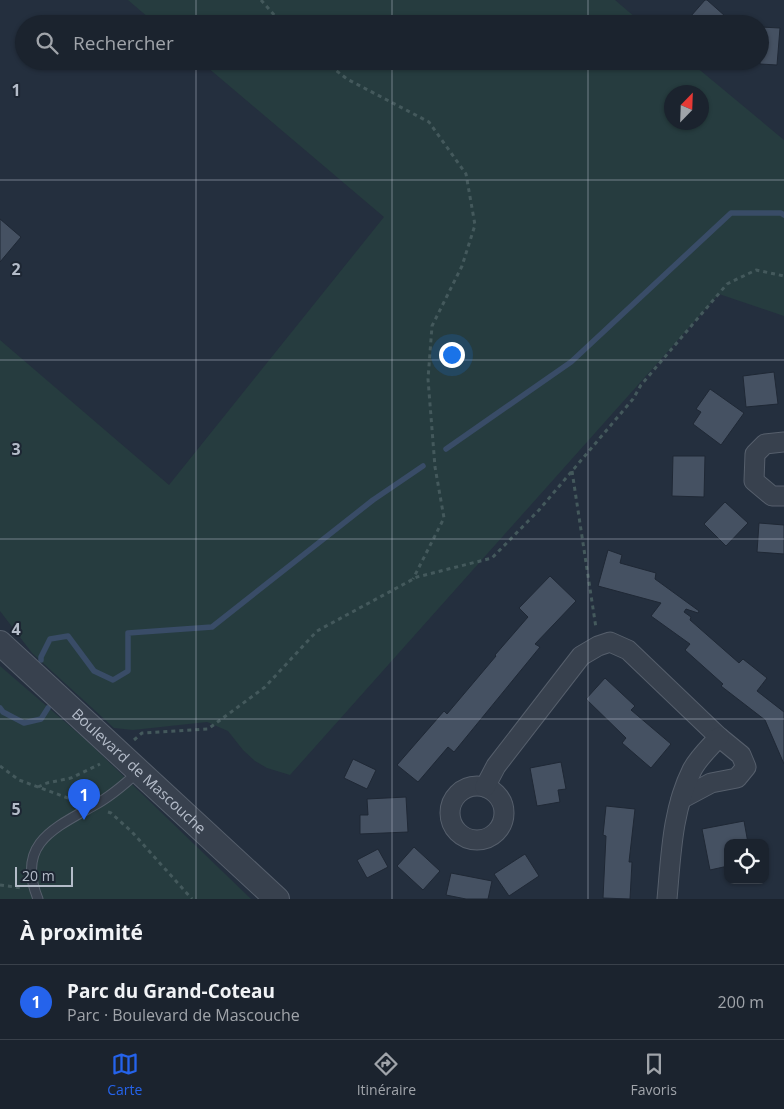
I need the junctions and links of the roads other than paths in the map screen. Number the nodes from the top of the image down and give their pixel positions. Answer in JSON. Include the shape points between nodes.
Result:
{"nodes":[{"id":1,"x":784,"y":442,"type":"edge"},
{"id":2,"x":784,"y":496,"type":"edge"},
{"id":3,"x":0,"y":642,"type":"edge"},
{"id":4,"x":719,"y":737,"type":"junction"},
{"id":5,"x":139,"y":771,"type":"junction"},
{"id":6,"x":485,"y":787,"type":"dead end"},
{"id":7,"x":681,"y":798,"type":"junction"},
{"id":8,"x":36,"y":895,"type":"edge"},
{"id":9,"x":277,"y":899,"type":"edge"},
{"id":10,"x":666,"y":899,"type":"edge"}],
"edges":[{"from":1,"to":2,"type":"street","via":[[765,444],[755,454],[754,481],[772,496]]},
{"from":3,"to":5,"type":"street","name":"Boulevard de Mascouche"},
{"from":4,"to":6,"type":"street","via":[[628,650],[610,642],[581,656],[496,766]]},
{"from":4,"to":7,"type":"street","via":[[693,769]]},
{"from":4,"to":7,"type":"street","via":[[741,755],[746,767],[738,778],[711,783]]},
{"from":5,"to":8,"type":"lane","via":[[113,794],[46,835],[33,855],[30,872]]},
{"from":5,"to":9,"type":"street","name":"Boulevard de Mascouche"},
{"from":7,"to":10,"type":"street","via":[[675,821]]}]}
